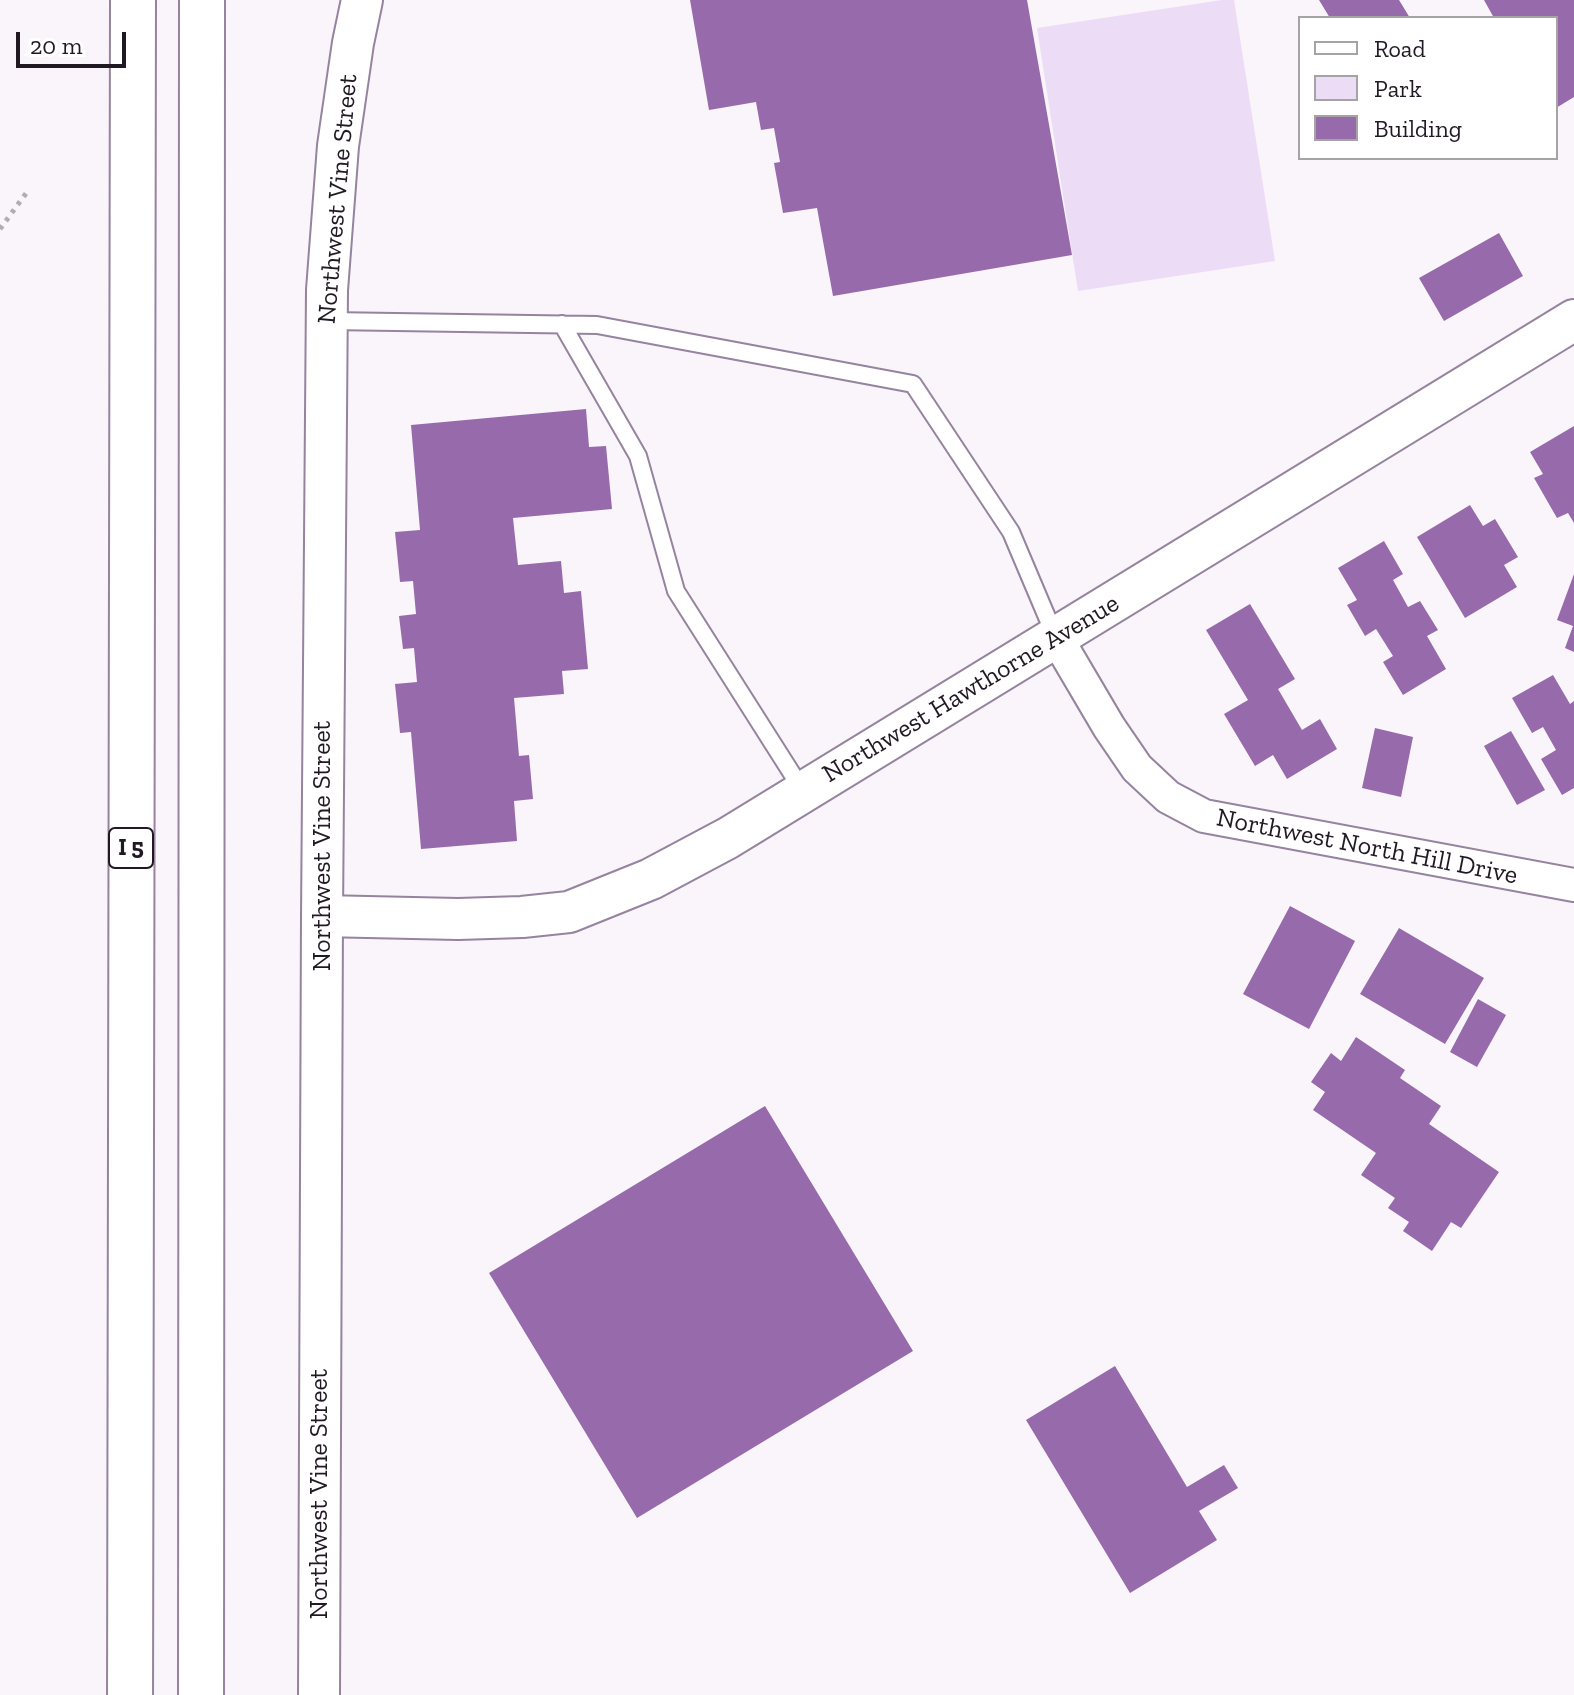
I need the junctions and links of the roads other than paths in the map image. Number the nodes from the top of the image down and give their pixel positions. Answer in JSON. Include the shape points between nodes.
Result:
{"nodes":[{"id":1,"x":133,"y":0,"type":"edge"},
{"id":2,"x":202,"y":0,"type":"edge"},
{"id":3,"x":362,"y":0,"type":"edge"},
{"id":4,"x":1574,"y":320,"type":"edge"},
{"id":5,"x":327,"y":321,"type":"junction"},
{"id":6,"x":562,"y":324,"type":"junction"},
{"id":7,"x":1056,"y":637,"type":"junction"},
{"id":8,"x":803,"y":791,"type":"junction"},
{"id":9,"x":1574,"y":885,"type":"edge"},
{"id":10,"x":322,"y":916,"type":"junction"},
{"id":11,"x":130,"y":1695,"type":"edge"},
{"id":12,"x":201,"y":1695,"type":"edge"},
{"id":13,"x":319,"y":1695,"type":"edge"}],
"edges":[{"from":1,"to":11,"type":"highway","number":"I 5"},
{"from":2,"to":12,"type":"highway"},
{"from":3,"to":5,"type":"street","name":"Northwest Vine Street","via":[[338,146]]},
{"from":4,"to":7,"type":"street","name":"Northwest Hawthorne Avenue"},
{"from":5,"to":6,"type":"lane"},
{"from":5,"to":10,"type":"street","name":"Northwest Vine Street"},
{"from":6,"to":7,"type":"lane","via":[[597,325],[913,384],[1011,532]]},
{"from":6,"to":8,"type":"lane","via":[[638,456],[676,591]]},
{"from":7,"to":8,"type":"street","name":"Northwest Hawthorne Avenue"},
{"from":7,"to":9,"type":"street","name":"Northwest North Hill Drive","via":[[1137,768],[1168,797],[1204,816]]},
{"from":8,"to":10,"type":"street","name":"Northwest Hawthorne Avenue","via":[[651,879],[569,912],[458,919]]},
{"from":10,"to":13,"type":"street","name":"Northwest Vine Street"}]}
